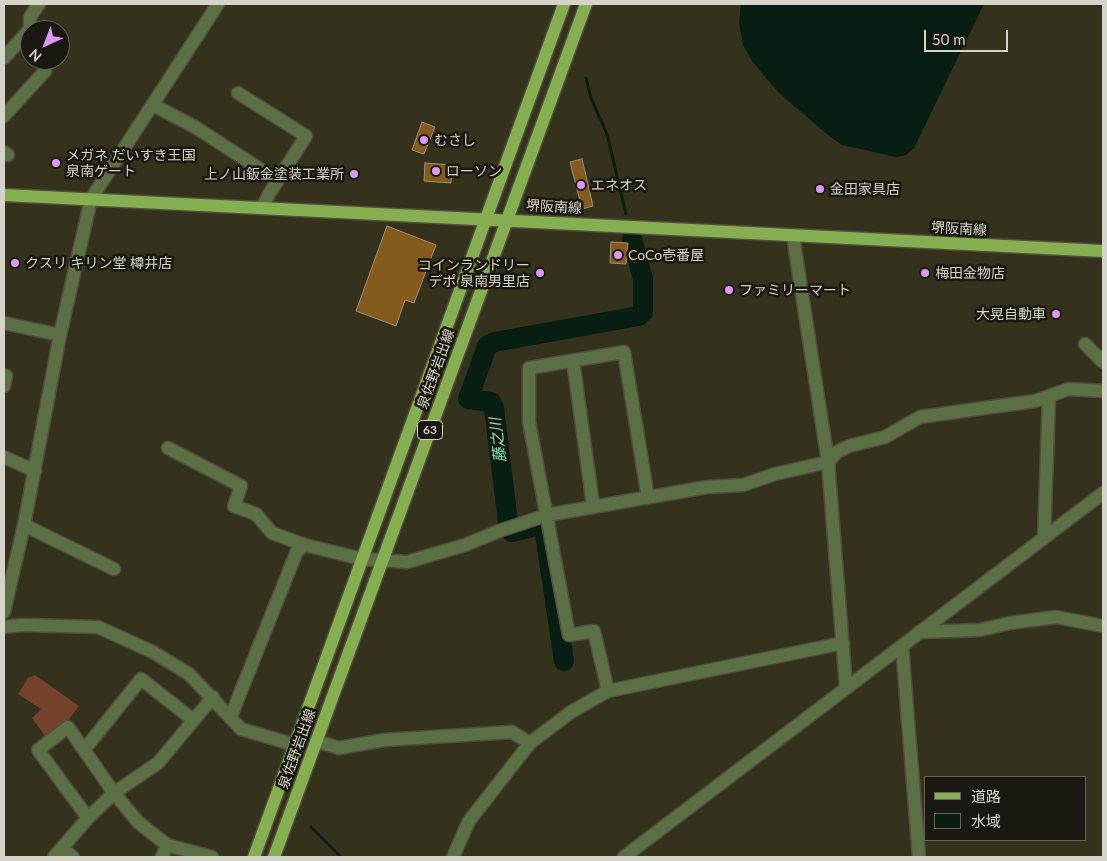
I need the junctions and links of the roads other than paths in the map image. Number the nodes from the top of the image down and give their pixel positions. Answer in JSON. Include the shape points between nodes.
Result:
{"nodes":[{"id":1,"x":39,"y":4,"type":"edge"},
{"id":2,"x":218,"y":4,"type":"edge"},
{"id":3,"x":564,"y":4,"type":"edge"},
{"id":4,"x":586,"y":4,"type":"edge"},
{"id":5,"x":4,"y":58,"type":"edge"},
{"id":6,"x":45,"y":70,"type":"dead end"},
{"id":7,"x":238,"y":93,"type":"dead end"},
{"id":8,"x":153,"y":105,"type":"junction"},
{"id":9,"x":4,"y":116,"type":"edge"},
{"id":10,"x":277,"y":180,"type":"junction"},
{"id":11,"x":4,"y":195,"type":"edge"},
{"id":12,"x":91,"y":199,"type":"junction"},
{"id":13,"x":262,"y":208,"type":"junction"},
{"id":14,"x":485,"y":220,"type":"junction"},
{"id":15,"x":508,"y":220,"type":"junction"},
{"id":16,"x":793,"y":236,"type":"junction"},
{"id":17,"x":1103,"y":252,"type":"edge"},
{"id":18,"x":4,"y":323,"type":"edge"},
{"id":19,"x":60,"y":335,"type":"junction"},
{"id":20,"x":1085,"y":344,"type":"dead end"},
{"id":21,"x":572,"y":361,"type":"junction"},
{"id":22,"x":1103,"y":362,"type":"edge"},
{"id":23,"x":4,"y":375,"type":"edge"},
{"id":24,"x":4,"y":386,"type":"edge"},
{"id":25,"x":1103,"y":391,"type":"edge"},
{"id":26,"x":1050,"y":397,"type":"junction"},
{"id":27,"x":168,"y":448,"type":"dead end"},
{"id":28,"x":4,"y":458,"type":"edge"},
{"id":29,"x":828,"y":462,"type":"junction"},
{"id":30,"x":35,"y":471,"type":"junction"},
{"id":31,"x":1103,"y":493,"type":"edge"},
{"id":32,"x":648,"y":498,"type":"junction"},
{"id":33,"x":593,"y":505,"type":"junction"},
{"id":34,"x":547,"y":515,"type":"junction"},
{"id":35,"x":24,"y":525,"type":"junction"},
{"id":36,"x":1044,"y":538,"type":"junction"},
{"id":37,"x":305,"y":545,"type":"junction"},
{"id":38,"x":362,"y":559,"type":"junction"},
{"id":39,"x":382,"y":560,"type":"junction"},
{"id":40,"x":114,"y":568,"type":"dead end"},
{"id":41,"x":4,"y":612,"type":"edge"},
{"id":42,"x":1103,"y":626,"type":"edge"},
{"id":43,"x":4,"y":627,"type":"edge"},
{"id":44,"x":919,"y":632,"type":"junction"},
{"id":45,"x":843,"y":643,"type":"junction"},
{"id":46,"x":902,"y":646,"type":"junction"},
{"id":47,"x":846,"y":687,"type":"junction"},
{"id":48,"x":608,"y":691,"type":"junction"},
{"id":49,"x":213,"y":697,"type":"junction"},
{"id":50,"x":231,"y":716,"type":"junction"},
{"id":51,"x":192,"y":720,"type":"junction"},
{"id":52,"x":316,"y":741,"type":"junction"},
{"id":53,"x":530,"y":743,"type":"junction"},
{"id":54,"x":295,"y":745,"type":"junction"},
{"id":55,"x":84,"y":750,"type":"junction"},
{"id":56,"x":114,"y":793,"type":"junction"},
{"id":57,"x":88,"y":818,"type":"junction"},
{"id":58,"x":168,"y":845,"type":"junction"},
{"id":59,"x":58,"y":853,"type":"edge"},
{"id":60,"x":73,"y":857,"type":"edge"},
{"id":61,"x":162,"y":857,"type":"edge"},
{"id":62,"x":212,"y":857,"type":"edge"},
{"id":63,"x":254,"y":857,"type":"edge"},
{"id":64,"x":274,"y":857,"type":"edge"},
{"id":65,"x":454,"y":857,"type":"edge"},
{"id":66,"x":624,"y":857,"type":"edge"},
{"id":67,"x":919,"y":857,"type":"edge"}],
"edges":[{"from":1,"to":5,"type":"street","via":[[30,17],[30,29]]},
{"from":2,"to":8,"type":"street"},
{"from":3,"to":14,"type":"main road","name":"泉佐野岩出線","number":"63"},
{"from":4,"to":15,"type":"main road","name":"泉佐野岩出線","number":"63"},
{"from":6,"to":9,"type":"street"},
{"from":7,"to":10,"type":"street","via":[[306,136]]},
{"from":8,"to":10,"type":"street","via":[[195,127]]},
{"from":8,"to":12,"type":"street"},
{"from":10,"to":13,"type":"street"},
{"from":11,"to":12,"type":"main road","name":"堺阪南線"},
{"from":12,"to":13,"type":"main road","name":"堺阪南線"},
{"from":12,"to":19,"type":"street"},
{"from":13,"to":14,"type":"main road","name":"堺阪南線"},
{"from":14,"to":15,"type":"main road","name":"堺阪南線"},
{"from":14,"to":38,"type":"main road","name":"泉佐野岩出線","number":"63"},
{"from":15,"to":16,"type":"main road","name":"堺阪南線"},
{"from":15,"to":39,"type":"main road","name":"泉佐野岩出線","number":"63"},
{"from":16,"to":17,"type":"main road","name":"堺阪南線"},
{"from":16,"to":29,"type":"street"},
{"from":18,"to":19,"type":"street"},
{"from":19,"to":30,"type":"street"},
{"from":20,"to":22,"type":"street"},
{"from":21,"to":32,"type":"street","via":[[624,352]]},
{"from":21,"to":33,"type":"street"},
{"from":21,"to":34,"type":"street","via":[[529,368],[529,422]]},
{"from":23,"to":24,"type":"street"},
{"from":25,"to":26,"type":"street","via":[[1069,389]]},
{"from":26,"to":29,"type":"street","via":[[920,417],[884,437],[849,446]]},
{"from":26,"to":36,"type":"street"},
{"from":27,"to":37,"type":"street","via":[[241,486],[234,506],[256,514],[272,533]]},
{"from":28,"to":30,"type":"street"},
{"from":29,"to":32,"type":"street","via":[[743,485],[707,487]]},
{"from":29,"to":45,"type":"street"},
{"from":30,"to":35,"type":"street"},
{"from":31,"to":36,"type":"street"},
{"from":32,"to":33,"type":"street"},
{"from":33,"to":34,"type":"street"},
{"from":34,"to":39,"type":"street","via":[[464,546],[407,562]]},
{"from":34,"to":48,"type":"street","via":[[570,635],[594,631]]},
{"from":35,"to":40,"type":"street"},
{"from":35,"to":41,"type":"street"},
{"from":36,"to":44,"type":"street"},
{"from":37,"to":38,"type":"street"},
{"from":37,"to":50,"type":"street","via":[[298,551]]},
{"from":38,"to":39,"type":"street"},
{"from":38,"to":54,"type":"main road","name":"泉佐野岩出線","number":"63"},
{"from":39,"to":52,"type":"main road","name":"泉佐野岩出線","number":"63"},
{"from":42,"to":44,"type":"street","via":[[1056,617],[1010,622],[980,630]]},
{"from":43,"to":49,"type":"street","via":[[22,624],[98,627],[175,665]]},
{"from":44,"to":46,"type":"street"},
{"from":45,"to":47,"type":"street"},
{"from":45,"to":48,"type":"street"},
{"from":46,"to":47,"type":"street"},
{"from":46,"to":67,"type":"street"},
{"from":47,"to":66,"type":"street"},
{"from":48,"to":53,"type":"street","via":[[571,712]]},
{"from":49,"to":50,"type":"street"},
{"from":49,"to":51,"type":"street"},
{"from":50,"to":54,"type":"street","via":[[241,730]]},
{"from":51,"to":55,"type":"street","via":[[141,679]]},
{"from":51,"to":56,"type":"street","via":[[158,763]]},
{"from":52,"to":53,"type":"street","via":[[339,748],[384,740],[512,732]]},
{"from":52,"to":64,"type":"main road","name":"泉佐野岩出線","number":"63"},
{"from":53,"to":65,"type":"street","via":[[469,821]]},
{"from":54,"to":63,"type":"main road","name":"泉佐野岩出線","number":"63"},
{"from":55,"to":56,"type":"street"},
{"from":55,"to":57,"type":"street","via":[[68,727],[38,750]]},
{"from":56,"to":57,"type":"street"},
{"from":56,"to":58,"type":"street","via":[[138,822]]},
{"from":57,"to":59,"type":"street"},
{"from":58,"to":61,"type":"street"},
{"from":58,"to":62,"type":"street"},
{"from":59,"to":60,"type":"street"}]}
